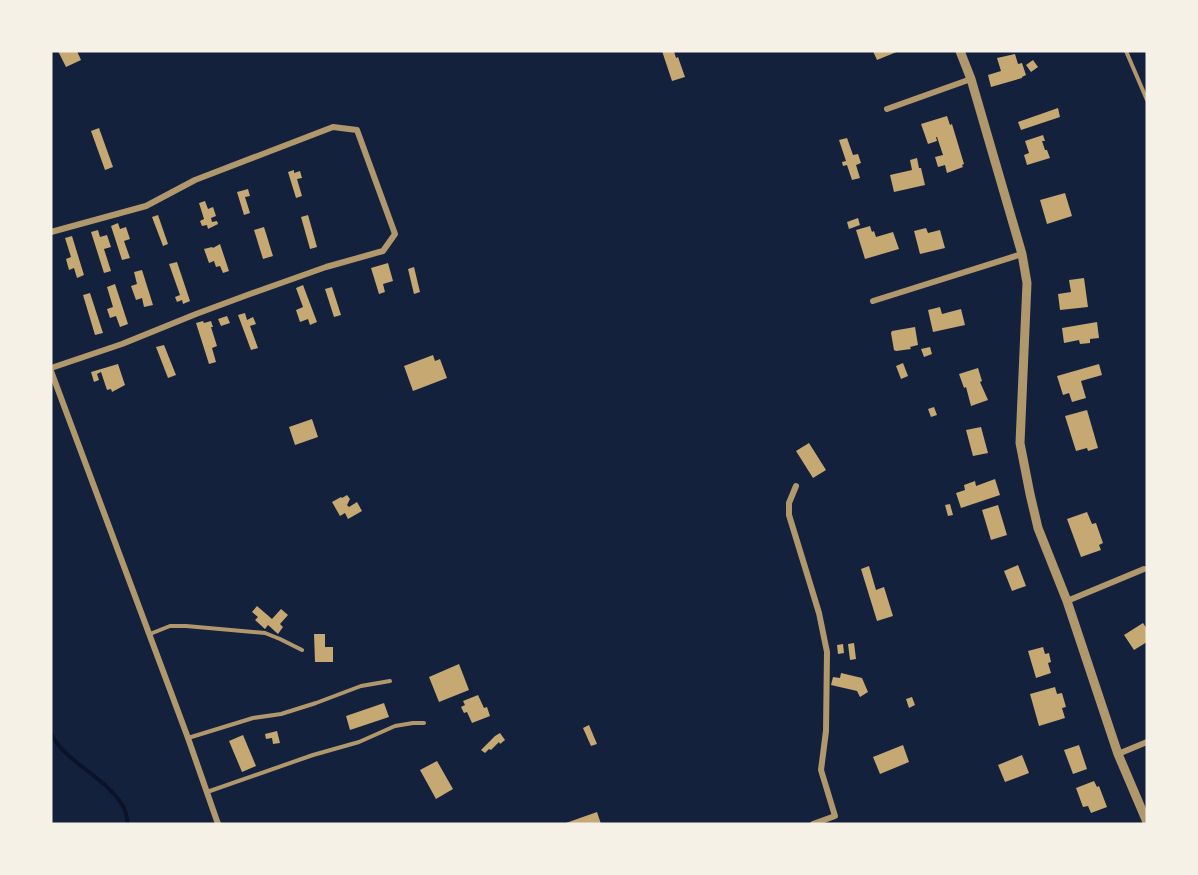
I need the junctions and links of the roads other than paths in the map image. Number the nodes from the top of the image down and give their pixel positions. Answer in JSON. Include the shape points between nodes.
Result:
{"nodes":[{"id":1,"x":960,"y":51,"type":"edge"},
{"id":2,"x":1126,"y":51,"type":"edge"},
{"id":3,"x":971,"y":79,"type":"junction"},
{"id":4,"x":1147,"y":100,"type":"edge"},
{"id":5,"x":888,"y":109,"type":"dead end"},
{"id":6,"x":51,"y":232,"type":"edge"},
{"id":7,"x":1022,"y":254,"type":"junction"},
{"id":8,"x":873,"y":301,"type":"dead end"},
{"id":9,"x":51,"y":369,"type":"edge"},
{"id":10,"x":796,"y":486,"type":"dead end"},
{"id":11,"x":1144,"y":569,"type":"dead end"},
{"id":12,"x":1067,"y":601,"type":"junction"},
{"id":13,"x":149,"y":634,"type":"junction"},
{"id":14,"x":302,"y":651,"type":"dead end"},
{"id":15,"x":390,"y":681,"type":"dead end"},
{"id":16,"x":424,"y":723,"type":"dead end"},
{"id":17,"x":188,"y":738,"type":"junction"},
{"id":18,"x":1147,"y":742,"type":"edge"},
{"id":19,"x":1118,"y":754,"type":"junction"},
{"id":20,"x":207,"y":792,"type":"junction"},
{"id":21,"x":1147,"y":822,"type":"edge"},
{"id":22,"x":218,"y":824,"type":"edge"},
{"id":23,"x":813,"y":824,"type":"edge"}],
"edges":[{"from":1,"to":3,"type":"street"},
{"from":2,"to":4,"type":"lane"},
{"from":3,"to":5,"type":"street"},
{"from":3,"to":7,"type":"street"},
{"from":6,"to":9,"type":"street","via":[[146,206],[195,180],[333,128],[357,130],[395,234],[383,251],[250,294]]},
{"from":7,"to":8,"type":"street"},
{"from":7,"to":12,"type":"street","via":[[1026,283],[1020,443],[1038,528]]},
{"from":9,"to":13,"type":"street"},
{"from":10,"to":23,"type":"street","via":[[789,515],[827,652],[826,731],[821,770],[835,816]]},
{"from":11,"to":12,"type":"street"},
{"from":12,"to":19,"type":"street"},
{"from":13,"to":14,"type":"lane","via":[[170,626],[265,633]]},
{"from":13,"to":17,"type":"street"},
{"from":15,"to":17,"type":"lane","via":[[361,686],[281,714],[253,718]]},
{"from":16,"to":20,"type":"lane","via":[[395,726],[359,742]]},
{"from":17,"to":20,"type":"street"},
{"from":18,"to":19,"type":"street"},
{"from":19,"to":21,"type":"street"},
{"from":20,"to":22,"type":"street"}]}
